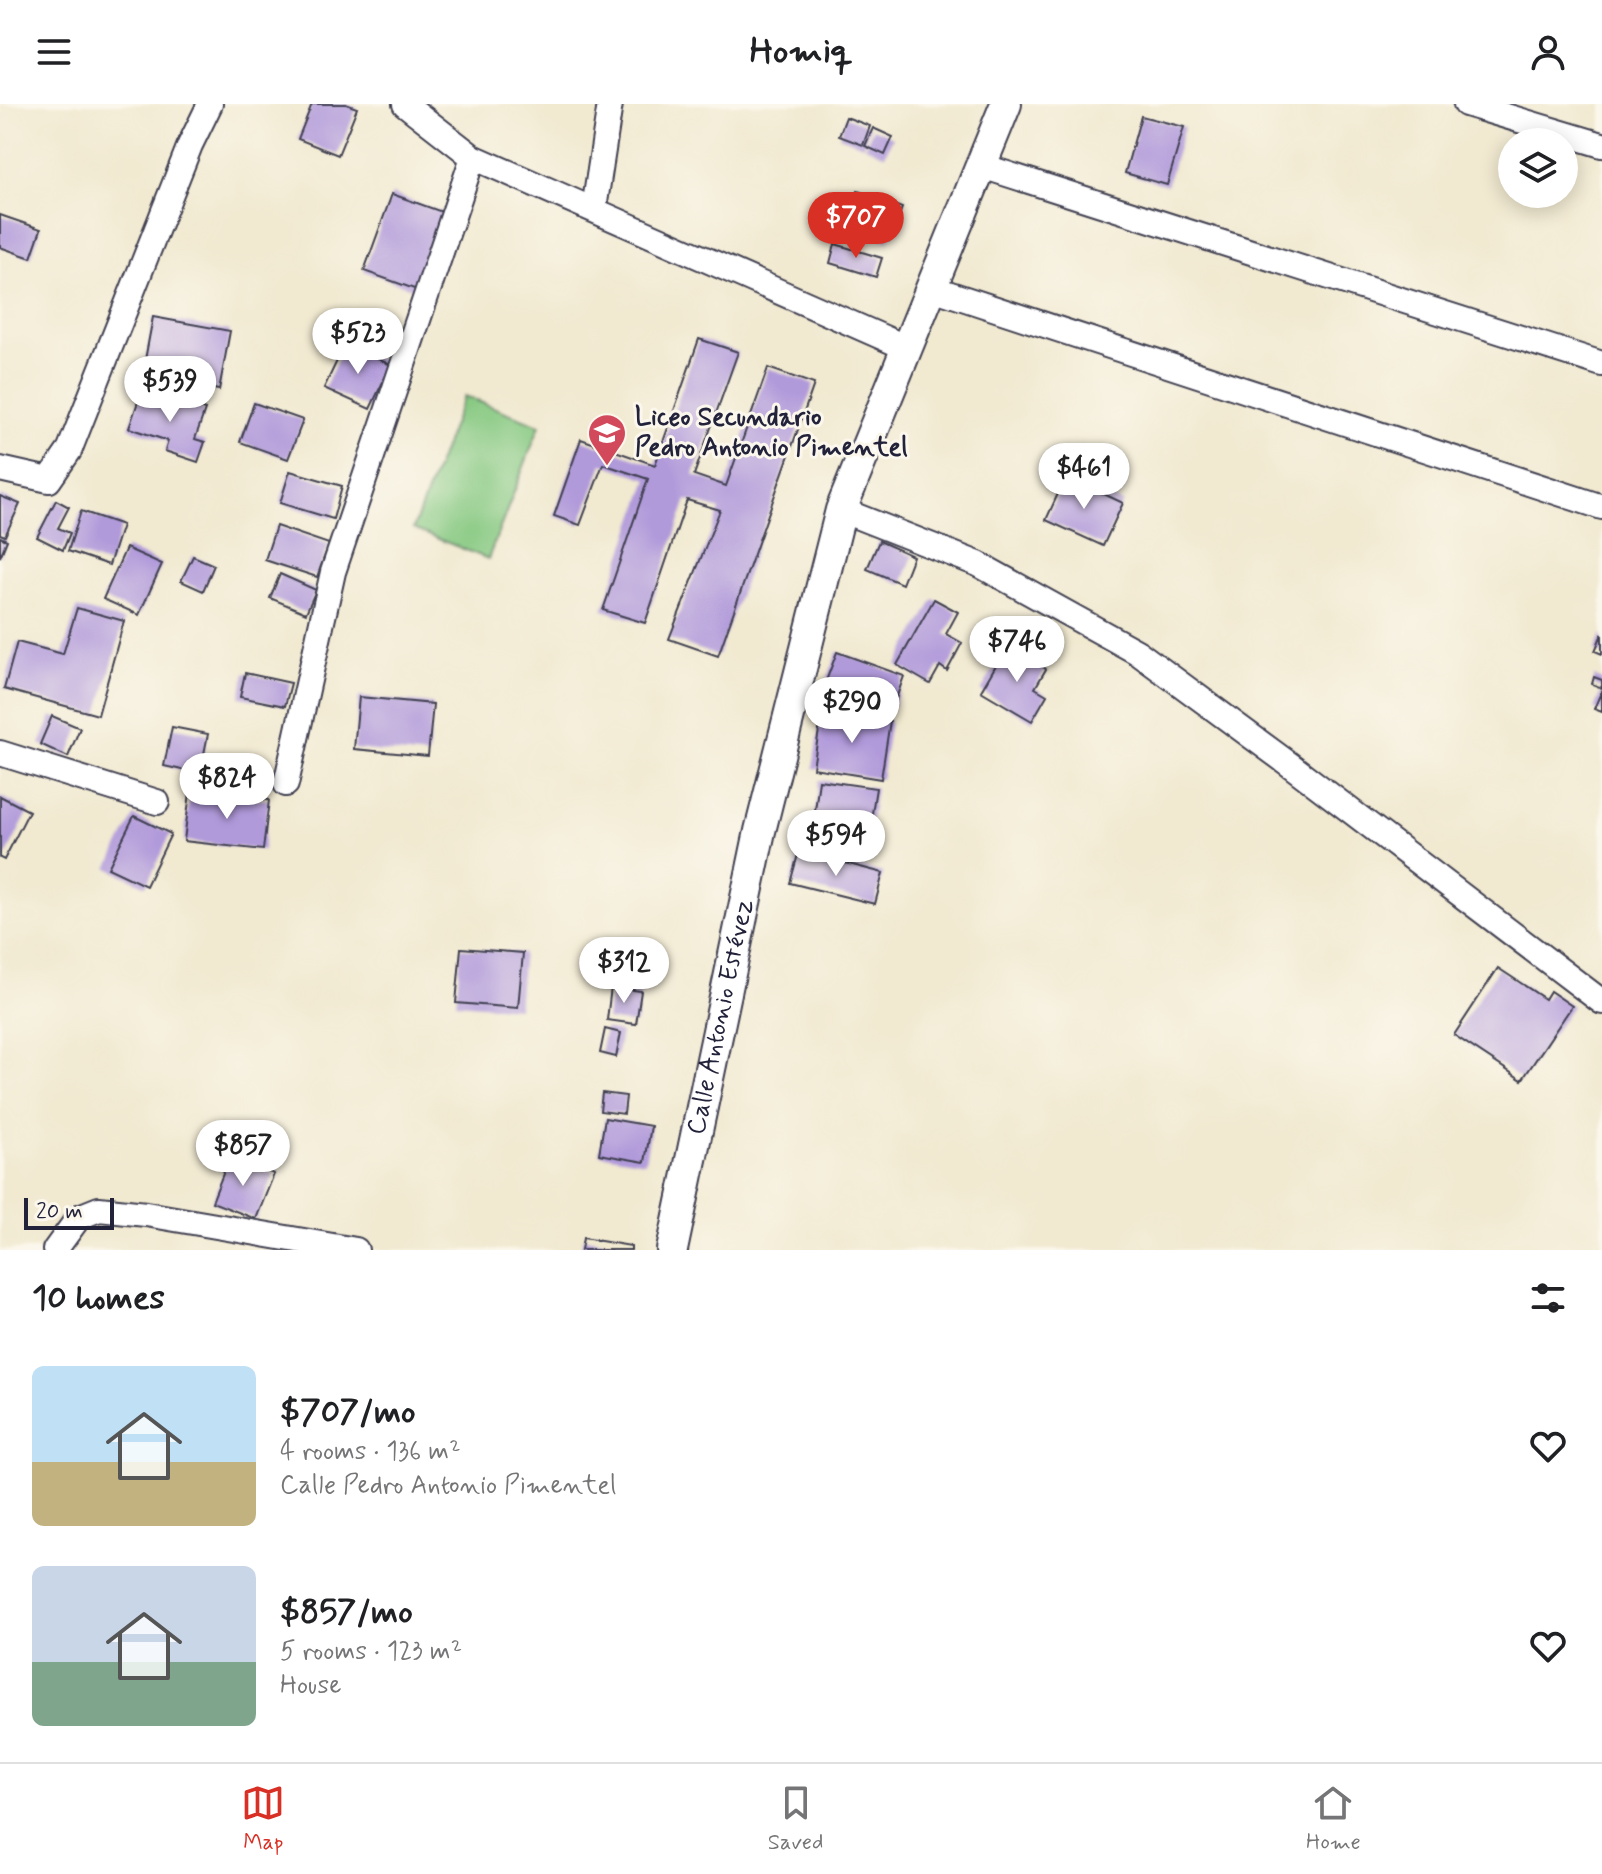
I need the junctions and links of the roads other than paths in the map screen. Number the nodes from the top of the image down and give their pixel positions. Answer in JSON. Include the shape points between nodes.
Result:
{"nodes":[{"id":1,"x":210,"y":104,"type":"edge"},
{"id":2,"x":405,"y":104,"type":"edge"},
{"id":3,"x":610,"y":104,"type":"edge"},
{"id":4,"x":1006,"y":104,"type":"edge"},
{"id":5,"x":1466,"y":104,"type":"edge"},
{"id":6,"x":1540,"y":114,"type":"edge"},
{"id":7,"x":1602,"y":145,"type":"edge"},
{"id":8,"x":473,"y":157,"type":"junction"},
{"id":9,"x":982,"y":166,"type":"junction"},
{"id":10,"x":594,"y":209,"type":"junction"},
{"id":11,"x":932,"y":288,"type":"junction"},
{"id":12,"x":907,"y":348,"type":"junction"},
{"id":13,"x":1602,"y":364,"type":"edge"},
{"id":14,"x":0,"y":469,"type":"edge"},
{"id":15,"x":1602,"y":507,"type":"edge"},
{"id":16,"x":841,"y":510,"type":"junction"},
{"id":17,"x":0,"y":753,"type":"edge"},
{"id":18,"x":286,"y":784,"type":"dead end"},
{"id":19,"x":157,"y":802,"type":"dead end"},
{"id":20,"x":1602,"y":1002,"type":"edge"},
{"id":21,"x":55,"y":1250,"type":"edge"},
{"id":22,"x":356,"y":1250,"type":"edge"},
{"id":23,"x":672,"y":1250,"type":"edge"}],
"edges":[{"from":1,"to":14,"type":"street","via":[[69,451],[49,480]]},
{"from":2,"to":8,"type":"street"},
{"from":3,"to":10,"type":"street"},
{"from":4,"to":9,"type":"street","name":"Calle Antonio Estévez"},
{"from":5,"to":6,"type":"street"},
{"from":6,"to":7,"type":"street"},
{"from":8,"to":10,"type":"street"},
{"from":8,"to":18,"type":"street","via":[[333,572]]},
{"from":9,"to":11,"type":"street","name":"Calle Antonio Estévez"},
{"from":9,"to":13,"type":"street"},
{"from":10,"to":12,"type":"street"},
{"from":11,"to":12,"type":"street","name":"Calle Antonio Estévez"},
{"from":11,"to":15,"type":"street"},
{"from":12,"to":16,"type":"street","name":"Calle Antonio Estévez"},
{"from":16,"to":20,"type":"street","via":[[978,564],[1137,652]]},
{"from":16,"to":23,"type":"street","name":"Calle Antonio Estévez","via":[[760,831]]},
{"from":17,"to":19,"type":"street"},
{"from":21,"to":22,"type":"street","via":[[79,1217],[99,1209]]}]}
